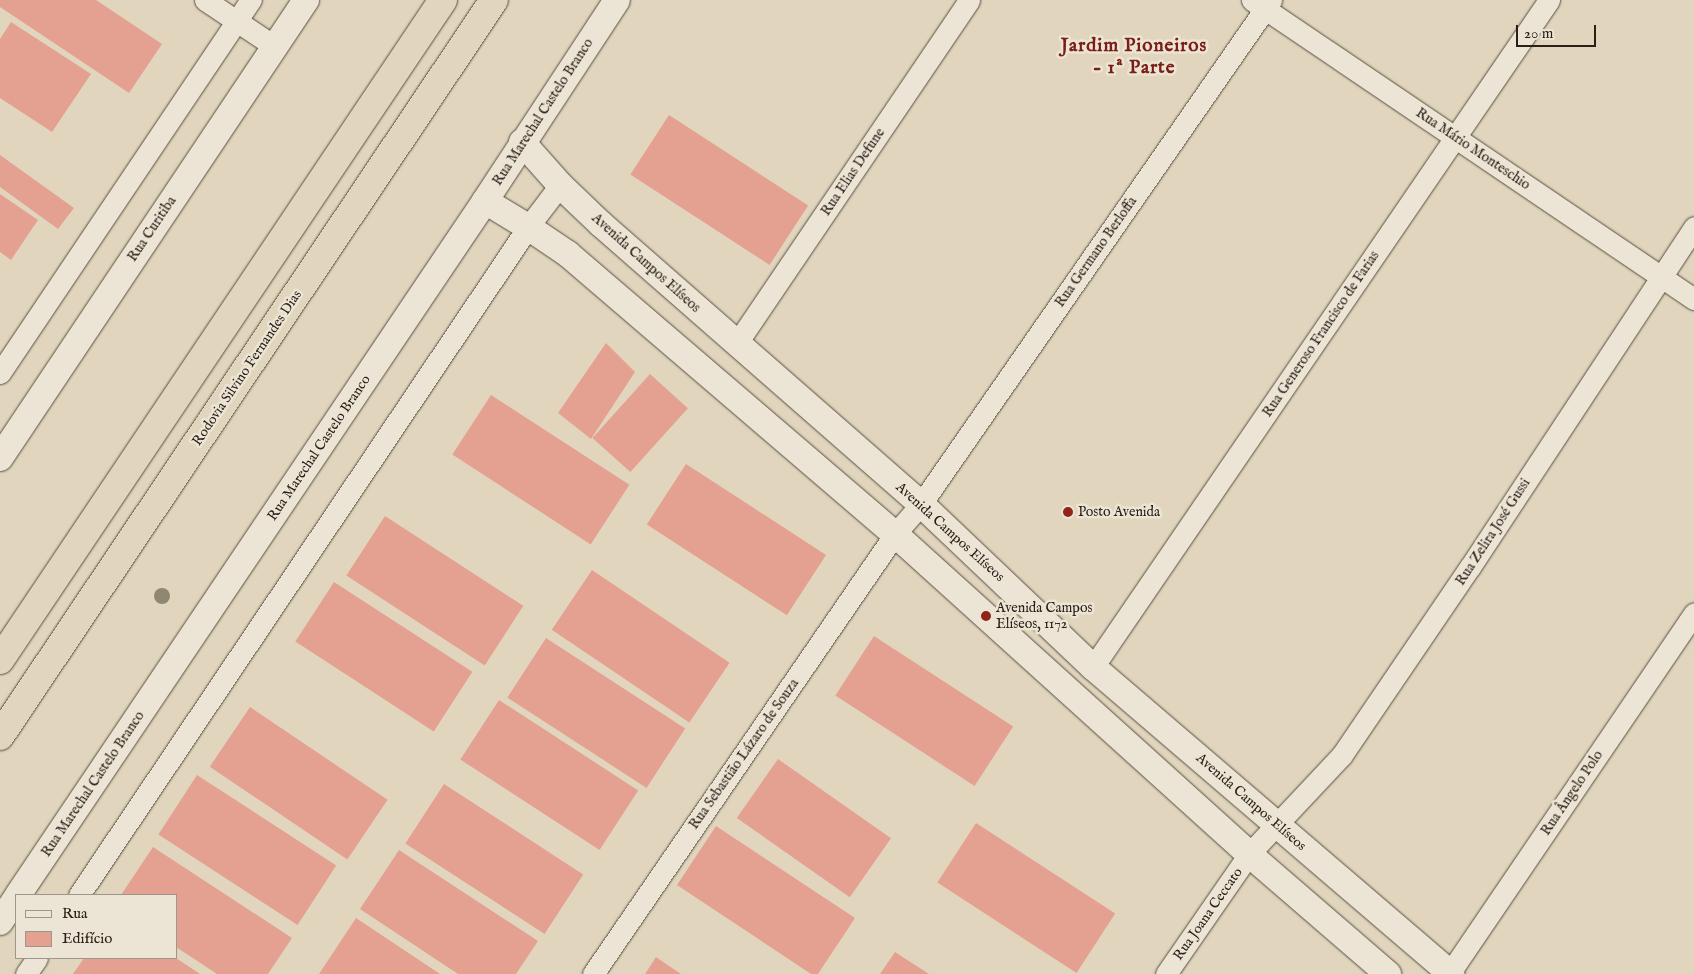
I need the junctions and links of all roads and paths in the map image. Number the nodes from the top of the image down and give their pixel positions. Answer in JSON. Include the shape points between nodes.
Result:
{"nodes":[{"id":1,"x":205,"y":0,"type":"edge"},
{"id":2,"x":251,"y":0,"type":"edge"},
{"id":3,"x":306,"y":0,"type":"edge"},
{"id":4,"x":443,"y":0,"type":"edge"},
{"id":5,"x":494,"y":0,"type":"edge"},
{"id":6,"x":617,"y":0,"type":"edge"},
{"id":7,"x":970,"y":0,"type":"edge"},
{"id":8,"x":1549,"y":0,"type":"edge"},
{"id":9,"x":1263,"y":3,"type":"edge"},
{"id":10,"x":237,"y":21,"type":"junction"},
{"id":11,"x":274,"y":46,"type":"junction"},
{"id":12,"x":1456,"y":137,"type":"junction"},
{"id":13,"x":522,"y":142,"type":"junction"},
{"id":14,"x":560,"y":185,"type":"junction"},
{"id":15,"x":485,"y":201,"type":"junction"},
{"id":16,"x":1694,"y":226,"type":"edge"},
{"id":17,"x":528,"y":227,"type":"junction"},
{"id":18,"x":1660,"y":277,"type":"junction"},
{"id":19,"x":1694,"y":299,"type":"edge"},
{"id":20,"x":736,"y":343,"type":"junction"},
{"id":21,"x":0,"y":374,"type":"edge"},
{"id":22,"x":0,"y":458,"type":"edge"},
{"id":23,"x":921,"y":504,"type":"junction"},
{"id":24,"x":895,"y":534,"type":"junction"},
{"id":25,"x":1694,"y":613,"type":"edge"},
{"id":26,"x":0,"y":660,"type":"edge"},
{"id":27,"x":1093,"y":667,"type":"junction"},
{"id":28,"x":0,"y":736,"type":"edge"},
{"id":29,"x":1277,"y":825,"type":"junction"},
{"id":30,"x":1249,"y":854,"type":"junction"},
{"id":31,"x":19,"y":894,"type":"edge"},
{"id":32,"x":80,"y":894,"type":"edge"},
{"id":33,"x":15,"y":900,"type":"edge"},
{"id":34,"x":0,"y":922,"type":"edge"},
{"id":35,"x":36,"y":959,"type":"edge"},
{"id":36,"x":26,"y":974,"type":"edge"},
{"id":37,"x":593,"y":974,"type":"edge"},
{"id":38,"x":1166,"y":974,"type":"edge"},
{"id":39,"x":1388,"y":974,"type":"edge"},
{"id":40,"x":1450,"y":974,"type":"edge"}],
"edges":[{"from":1,"to":10,"type":"street"},
{"from":2,"to":10,"type":"street"},
{"from":3,"to":11,"type":"street","name":"Rua Curitiba"},
{"from":4,"to":26,"type":"highway"},
{"from":5,"to":28,"type":"highway","name":"Rodovia Silvino Fernandes Dias"},
{"from":6,"to":13,"type":"street","name":"Rua Marechal Castelo Branco"},
{"from":7,"to":20,"type":"street","name":"Rua Elias Defune"},
{"from":8,"to":12,"type":"street","name":"Rua Generoso Francisco de Farias"},
{"from":9,"to":12,"type":"street","name":"Rua Mário Monteschio"},
{"from":9,"to":23,"type":"street","name":"Rua Germano Berloffa"},
{"from":10,"to":11,"type":"street"},
{"from":10,"to":21,"type":"street"},
{"from":11,"to":22,"type":"street","name":"Rua Curitiba"},
{"from":12,"to":18,"type":"street","name":"Rua Mário Monteschio"},
{"from":12,"to":27,"type":"street","name":"Rua Generoso Francisco de Farias"},
{"from":13,"to":14,"type":"street","name":"Avenida Campos Elíseos"},
{"from":13,"to":15,"type":"street","name":"Rua Marechal Castelo Branco"},
{"from":14,"to":17,"type":"street"},
{"from":14,"to":20,"type":"street","name":"Avenida Campos Elíseos"},
{"from":15,"to":17,"type":"street"},
{"from":15,"to":31,"type":"street","name":"Rua Marechal Castelo Branco"},
{"from":16,"to":18,"type":"street","name":"Rua Zelira José Gussi"},
{"from":17,"to":24,"type":"street","via":[[568,254]]},
{"from":17,"to":32,"type":"street"},
{"from":18,"to":19,"type":"street","name":"Rua Mário Monteschio"},
{"from":18,"to":29,"type":"street","name":"Rua Zelira José Gussi","via":[[1342,755]]},
{"from":20,"to":23,"type":"street","name":"Avenida Campos Elíseos"},
{"from":23,"to":24,"type":"street","name":"Rua Germano Berloffa"},
{"from":23,"to":27,"type":"street","name":"Avenida Campos Elíseos"},
{"from":24,"to":30,"type":"street"},
{"from":24,"to":37,"type":"street","name":"Rua Sebastião Lázaro de Souza"},
{"from":25,"to":40,"type":"street","name":"Rua Ângelo Polo"},
{"from":27,"to":29,"type":"street","name":"Avenida Campos Elíseos"},
{"from":29,"to":30,"type":"street","name":"Rua Zelira José Gussi"},
{"from":29,"to":40,"type":"street","name":"Avenida Campos Elíseos"},
{"from":30,"to":38,"type":"street","name":"Rua Joana Ceccato"},
{"from":30,"to":39,"type":"street"},
{"from":33,"to":34,"type":"street","name":"Rua Marechal Castelo Branco"},
{"from":35,"to":36,"type":"street"}]}
